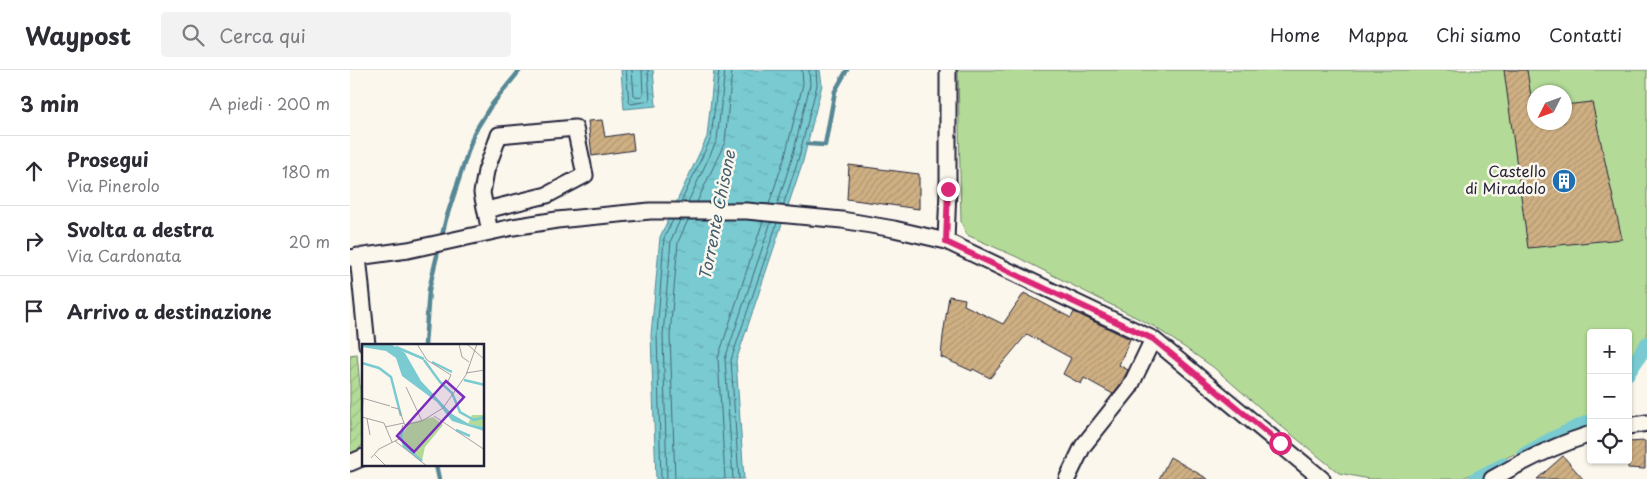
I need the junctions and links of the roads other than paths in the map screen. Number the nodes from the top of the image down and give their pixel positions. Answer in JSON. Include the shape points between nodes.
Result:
{"nodes":[{"id":1,"x":948,"y":70,"type":"edge"},
{"id":2,"x":486,"y":210,"type":"junction"},
{"id":3,"x":490,"y":232,"type":"junction"},
{"id":4,"x":946,"y":242,"type":"junction"},
{"id":5,"x":354,"y":257,"type":"edge"},
{"id":6,"x":1153,"y":339,"type":"junction"},
{"id":7,"x":367,"y":344,"type":"edge"},
{"id":8,"x":1647,"y":423,"type":"edge"},
{"id":9,"x":1632,"y":425,"type":"edge"},
{"id":10,"x":1587,"y":435,"type":"edge"},
{"id":11,"x":362,"y":458,"type":"edge"},
{"id":12,"x":350,"y":463,"type":"edge"},
{"id":13,"x":1497,"y":478,"type":"edge"},
{"id":14,"x":1067,"y":479,"type":"edge"},
{"id":15,"x":1322,"y":479,"type":"edge"}],
"edges":[{"from":1,"to":4,"type":"street"},
{"from":2,"to":2,"type":"street","via":[[483,186],[499,135],[575,128],[585,174],[547,195]]},
{"from":2,"to":3,"type":"street"},
{"from":3,"to":4,"type":"street","via":[[557,220],[650,211],[747,211],[842,220]]},
{"from":3,"to":5,"type":"street","via":[[408,250]]},
{"from":4,"to":6,"type":"street"},
{"from":5,"to":7,"type":"street"},
{"from":6,"to":14,"type":"street","via":[[1130,387],[1083,446]]},
{"from":6,"to":15,"type":"street"},
{"from":8,"to":9,"type":"street"},
{"from":10,"to":13,"type":"street","via":[[1566,442]]},
{"from":11,"to":12,"type":"street"}]}
